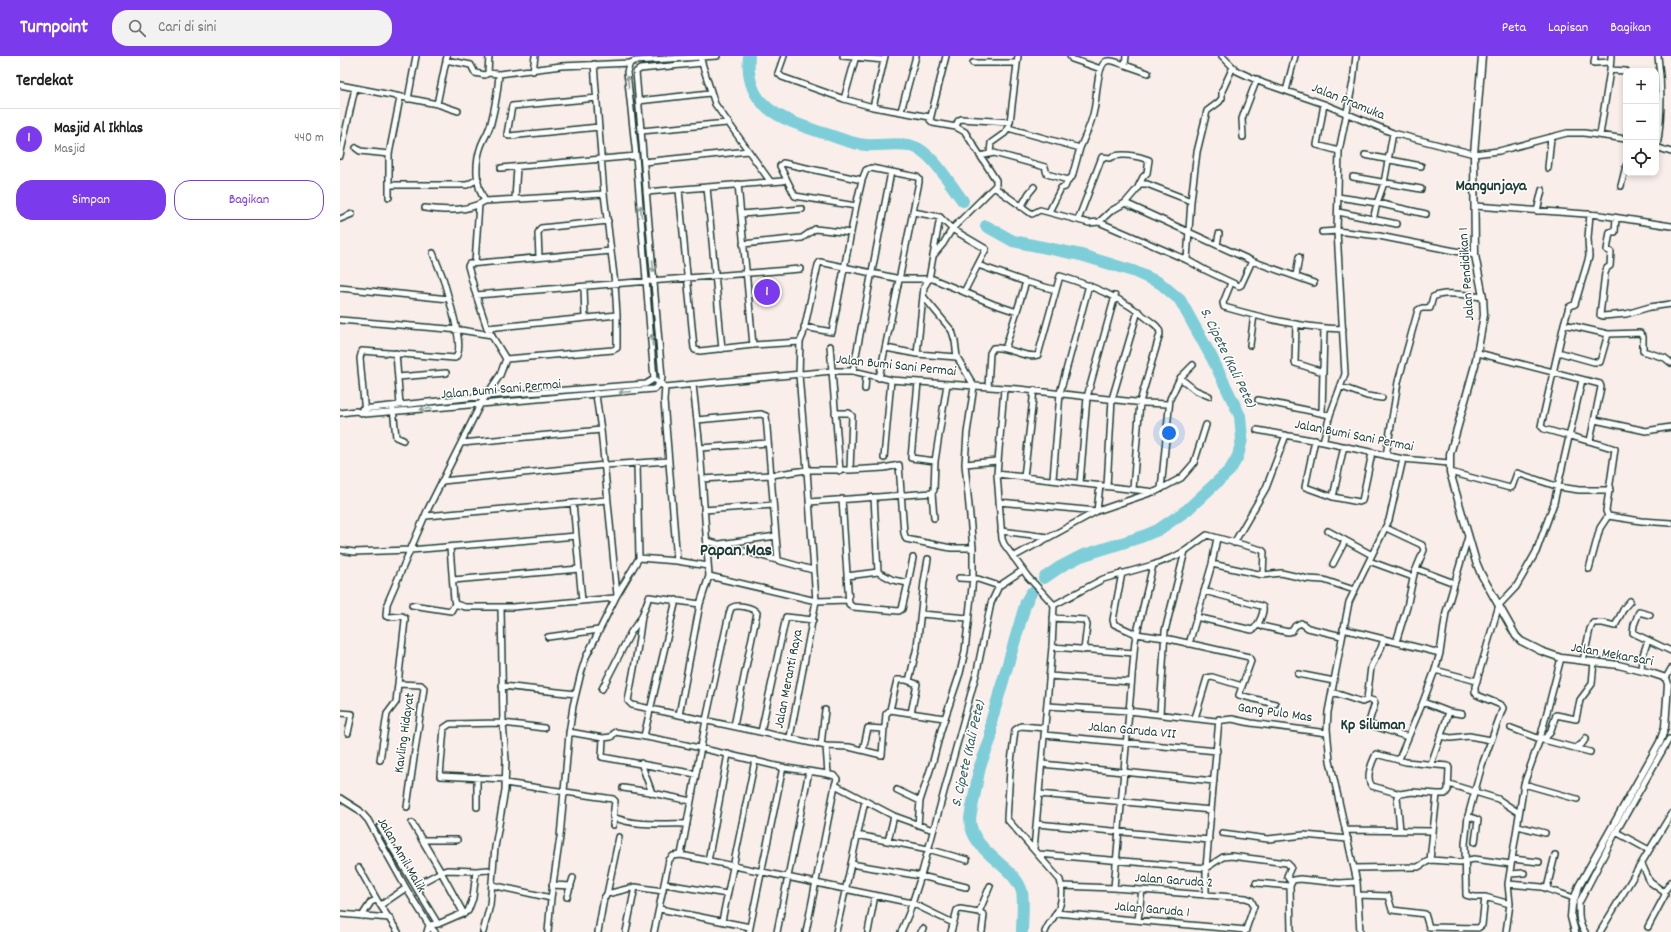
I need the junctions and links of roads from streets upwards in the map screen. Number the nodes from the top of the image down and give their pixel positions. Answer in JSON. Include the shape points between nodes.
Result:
{"nodes":[{"id":1,"x":416,"y":56,"type":"edge"},
{"id":2,"x":489,"y":56,"type":"edge"},
{"id":3,"x":536,"y":56,"type":"edge"},
{"id":4,"x":717,"y":56,"type":"edge"},
{"id":5,"x":784,"y":56,"type":"edge"},
{"id":6,"x":843,"y":56,"type":"edge"},
{"id":7,"x":916,"y":56,"type":"edge"},
{"id":8,"x":946,"y":56,"type":"edge"},
{"id":9,"x":982,"y":56,"type":"edge"},
{"id":10,"x":1018,"y":56,"type":"edge"},
{"id":11,"x":1070,"y":56,"type":"edge"},
{"id":12,"x":1126,"y":56,"type":"edge"},
{"id":13,"x":1222,"y":56,"type":"edge"},
{"id":14,"x":1295,"y":56,"type":"edge"},
{"id":15,"x":1356,"y":56,"type":"edge"},
{"id":16,"x":1482,"y":56,"type":"edge"},
{"id":17,"x":1596,"y":56,"type":"edge"},
{"id":18,"x":1611,"y":56,"type":"edge"},
{"id":19,"x":1658,"y":56,"type":"edge"},
{"id":20,"x":1662,"y":56,"type":"edge"},
{"id":21,"x":856,"y":57,"type":"edge"},
{"id":22,"x":446,"y":58,"type":"edge"},
{"id":23,"x":670,"y":58,"type":"edge"},
{"id":24,"x":885,"y":58,"type":"edge"},
{"id":25,"x":701,"y":59,"type":"edge"},
{"id":26,"x":1610,"y":62,"type":"junction"},
{"id":27,"x":630,"y":63,"type":"junction"},
{"id":28,"x":973,"y":63,"type":"dead end"},
{"id":29,"x":981,"y":63,"type":"junction"},
{"id":30,"x":1017,"y":63,"type":"junction"},
{"id":31,"x":594,"y":64,"type":"junction"},
{"id":32,"x":1125,"y":66,"type":"junction"},
{"id":33,"x":1233,"y":67,"type":"junction"},
{"id":34,"x":1659,"y":68,"type":"edge"},
{"id":35,"x":1101,"y":69,"type":"junction"},
{"id":36,"x":1610,"y":70,"type":"junction"},
{"id":37,"x":1659,"y":70,"type":"edge"},
{"id":38,"x":533,"y":71,"type":"junction"},
{"id":39,"x":1623,"y":71,"type":"edge"},
{"id":40,"x":1148,"y":72,"type":"dead end"},
{"id":41,"x":488,"y":73,"type":"junction"},
{"id":42,"x":499,"y":74,"type":"junction"},
{"id":43,"x":1257,"y":79,"type":"junction"},
{"id":44,"x":340,"y":85,"type":"edge"},
{"id":45,"x":355,"y":88,"type":"junction"},
{"id":46,"x":1286,"y":92,"type":"junction"},
{"id":47,"x":710,"y":93,"type":"junction"},
{"id":48,"x":400,"y":98,"type":"junction"},
{"id":49,"x":597,"y":98,"type":"junction"},
{"id":50,"x":408,"y":99,"type":"junction"},
{"id":51,"x":844,"y":99,"type":"junction"},
{"id":52,"x":638,"y":101,"type":"junction"},
{"id":53,"x":437,"y":104,"type":"junction"},
{"id":54,"x":1324,"y":104,"type":"junction"},
{"id":55,"x":873,"y":107,"type":"junction"},
{"id":56,"x":901,"y":110,"type":"junction"},
{"id":57,"x":458,"y":111,"type":"dead end"},
{"id":58,"x":1346,"y":113,"type":"junction"},
{"id":59,"x":930,"y":117,"type":"junction"},
{"id":60,"x":727,"y":122,"type":"junction"},
{"id":61,"x":1010,"y":122,"type":"junction"},
{"id":62,"x":600,"y":127,"type":"junction"},
{"id":63,"x":956,"y":127,"type":"junction"},
{"id":64,"x":1008,"y":128,"type":"junction"},
{"id":65,"x":640,"y":131,"type":"junction"},
{"id":66,"x":1393,"y":134,"type":"junction"},
{"id":67,"x":1600,"y":135,"type":"junction"},
{"id":68,"x":1243,"y":137,"type":"dead end"},
{"id":69,"x":1551,"y":137,"type":"junction"},
{"id":70,"x":1623,"y":139,"type":"edge"},
{"id":71,"x":1658,"y":140,"type":"edge"},
{"id":72,"x":356,"y":148,"type":"dead end"},
{"id":73,"x":1080,"y":148,"type":"junction"},
{"id":74,"x":1659,"y":148,"type":"edge"},
{"id":75,"x":748,"y":151,"type":"junction"},
{"id":76,"x":1339,"y":151,"type":"junction"},
{"id":77,"x":1671,"y":152,"type":"edge"},
{"id":78,"x":990,"y":153,"type":"junction"},
{"id":79,"x":389,"y":154,"type":"junction"},
{"id":80,"x":1474,"y":154,"type":"junction"},
{"id":81,"x":1365,"y":155,"type":"dead end"},
{"id":82,"x":340,"y":156,"type":"edge"},
{"id":83,"x":636,"y":156,"type":"junction"},
{"id":84,"x":980,"y":156,"type":"junction"},
{"id":85,"x":602,"y":159,"type":"junction"},
{"id":86,"x":1387,"y":160,"type":"junction"},
{"id":87,"x":644,"y":162,"type":"junction"},
{"id":88,"x":1421,"y":166,"type":"dead end"},
{"id":89,"x":517,"y":167,"type":"junction"},
{"id":90,"x":501,"y":168,"type":"dead end"},
{"id":91,"x":1548,"y":168,"type":"dead end"},
{"id":92,"x":891,"y":172,"type":"junction"},
{"id":93,"x":1624,"y":176,"type":"edge"},
{"id":94,"x":1353,"y":177,"type":"dead end"},
{"id":95,"x":478,"y":179,"type":"junction"},
{"id":96,"x":862,"y":180,"type":"junction"},
{"id":97,"x":1068,"y":180,"type":"junction"},
{"id":98,"x":770,"y":181,"type":"junction"},
{"id":99,"x":783,"y":181,"type":"dead end"},
{"id":100,"x":1384,"y":183,"type":"junction"},
{"id":101,"x":738,"y":184,"type":"junction"},
{"id":102,"x":1140,"y":184,"type":"junction"},
{"id":103,"x":389,"y":185,"type":"junction"},
{"id":104,"x":1621,"y":186,"type":"dead end"},
{"id":105,"x":707,"y":187,"type":"junction"},
{"id":106,"x":994,"y":188,"type":"junction"},
{"id":107,"x":1034,"y":188,"type":"dead end"},
{"id":108,"x":1421,"y":189,"type":"dead end"},
{"id":109,"x":679,"y":190,"type":"junction"},
{"id":110,"x":1542,"y":190,"type":"dead end"},
{"id":111,"x":646,"y":192,"type":"junction"},
{"id":112,"x":604,"y":194,"type":"junction"},
{"id":113,"x":389,"y":197,"type":"dead end"},
{"id":114,"x":1338,"y":197,"type":"junction"},
{"id":115,"x":515,"y":199,"type":"junction"},
{"id":116,"x":484,"y":201,"type":"junction"},
{"id":117,"x":1191,"y":201,"type":"junction"},
{"id":118,"x":1377,"y":203,"type":"junction"},
{"id":119,"x":479,"y":204,"type":"junction"},
{"id":120,"x":1125,"y":204,"type":"junction"},
{"id":121,"x":856,"y":206,"type":"junction"},
{"id":122,"x":1475,"y":206,"type":"junction"},
{"id":123,"x":1021,"y":207,"type":"junction"},
{"id":124,"x":425,"y":208,"type":"dead end"},
{"id":125,"x":802,"y":209,"type":"dead end"},
{"id":126,"x":1537,"y":211,"type":"junction"},
{"id":127,"x":913,"y":212,"type":"junction"},
{"id":128,"x":1049,"y":212,"type":"junction"},
{"id":129,"x":1338,"y":212,"type":"junction"},
{"id":130,"x":352,"y":214,"type":"dead end"},
{"id":131,"x":741,"y":214,"type":"junction"},
{"id":132,"x":1426,"y":214,"type":"dead end"},
{"id":133,"x":1590,"y":214,"type":"junction"},
{"id":134,"x":940,"y":217,"type":"junction"},
{"id":135,"x":1616,"y":218,"type":"junction"},
{"id":136,"x":340,"y":219,"type":"edge"},
{"id":137,"x":1078,"y":220,"type":"junction"},
{"id":138,"x":1373,"y":220,"type":"junction"},
{"id":139,"x":608,"y":221,"type":"junction"},
{"id":140,"x":1099,"y":222,"type":"junction"},
{"id":141,"x":1397,"y":224,"type":"dead end"},
{"id":142,"x":1671,"y":226,"type":"edge"},
{"id":143,"x":952,"y":229,"type":"junction"},
{"id":144,"x":1188,"y":231,"type":"junction"},
{"id":145,"x":1337,"y":231,"type":"junction"},
{"id":146,"x":1322,"y":232,"type":"dead end"},
{"id":147,"x":851,"y":234,"type":"junction"},
{"id":148,"x":1219,"y":234,"type":"dead end"},
{"id":149,"x":743,"y":244,"type":"junction"},
{"id":150,"x":1217,"y":245,"type":"junction"},
{"id":151,"x":611,"y":251,"type":"junction"},
{"id":152,"x":433,"y":252,"type":"dead end"},
{"id":153,"x":1476,"y":255,"type":"junction"},
{"id":154,"x":933,"y":256,"type":"junction"},
{"id":155,"x":539,"y":257,"type":"junction"},
{"id":156,"x":1299,"y":257,"type":"dead end"},
{"id":157,"x":1188,"y":260,"type":"junction"},
{"id":158,"x":1252,"y":261,"type":"junction"},
{"id":159,"x":475,"y":263,"type":"junction"},
{"id":160,"x":978,"y":265,"type":"junction"},
{"id":161,"x":844,"y":267,"type":"junction"},
{"id":162,"x":800,"y":269,"type":"dead end"},
{"id":163,"x":872,"y":272,"type":"junction"},
{"id":164,"x":746,"y":273,"type":"junction"},
{"id":165,"x":716,"y":276,"type":"junction"},
{"id":166,"x":1296,"y":276,"type":"junction"},
{"id":167,"x":687,"y":278,"type":"junction"},
{"id":168,"x":900,"y":278,"type":"junction"},
{"id":169,"x":929,"y":279,"type":"junction"},
{"id":170,"x":647,"y":281,"type":"junction"},
{"id":171,"x":655,"y":281,"type":"junction"},
{"id":172,"x":1026,"y":282,"type":"junction"},
{"id":173,"x":1231,"y":283,"type":"junction"},
{"id":174,"x":615,"y":284,"type":"junction"},
{"id":175,"x":1314,"y":284,"type":"dead end"},
{"id":176,"x":1089,"y":285,"type":"junction"},
{"id":177,"x":584,"y":287,"type":"junction"},
{"id":178,"x":340,"y":288,"type":"edge"},
{"id":179,"x":1056,"y":290,"type":"junction"},
{"id":180,"x":964,"y":292,"type":"junction"},
{"id":181,"x":476,"y":295,"type":"junction"},
{"id":182,"x":923,"y":296,"type":"junction"},
{"id":183,"x":1114,"y":296,"type":"junction"},
{"id":184,"x":1482,"y":298,"type":"junction"},
{"id":185,"x":449,"y":299,"type":"junction"},
{"id":186,"x":1671,"y":304,"type":"edge"},
{"id":187,"x":1138,"y":311,"type":"junction"},
{"id":188,"x":1017,"y":312,"type":"junction"},
{"id":189,"x":617,"y":315,"type":"junction"},
{"id":190,"x":1254,"y":315,"type":"junction"},
{"id":191,"x":585,"y":318,"type":"junction"},
{"id":192,"x":340,"y":320,"type":"edge"},
{"id":193,"x":1296,"y":324,"type":"junction"},
{"id":194,"x":1564,"y":324,"type":"junction"},
{"id":195,"x":804,"y":327,"type":"junction"},
{"id":196,"x":488,"y":328,"type":"junction"},
{"id":197,"x":1324,"y":328,"type":"junction"},
{"id":198,"x":1343,"y":329,"type":"junction"},
{"id":199,"x":457,"y":330,"type":"junction"},
{"id":200,"x":1608,"y":334,"type":"junction"},
{"id":201,"x":492,"y":335,"type":"junction"},
{"id":202,"x":800,"y":342,"type":"junction"},
{"id":203,"x":1250,"y":344,"type":"dead end"},
{"id":204,"x":753,"y":345,"type":"junction"},
{"id":205,"x":830,"y":346,"type":"dead end"},
{"id":206,"x":886,"y":348,"type":"junction"},
{"id":207,"x":722,"y":349,"type":"junction"},
{"id":208,"x":1005,"y":349,"type":"junction"},
{"id":209,"x":1558,"y":352,"type":"junction"},
{"id":210,"x":396,"y":353,"type":"junction"},
{"id":211,"x":1478,"y":353,"type":"junction"},
{"id":212,"x":917,"y":354,"type":"junction"},
{"id":213,"x":956,"y":357,"type":"junction"},
{"id":214,"x":506,"y":358,"type":"junction"},
{"id":215,"x":1671,"y":363,"type":"edge"},
{"id":216,"x":1193,"y":365,"type":"dead end"},
{"id":217,"x":832,"y":371,"type":"junction"},
{"id":218,"x":853,"y":371,"type":"junction"},
{"id":219,"x":1323,"y":372,"type":"junction"},
{"id":220,"x":446,"y":373,"type":"dead end"},
{"id":221,"x":1554,"y":373,"type":"junction"},
{"id":222,"x":799,"y":375,"type":"junction"},
{"id":223,"x":866,"y":375,"type":"junction"},
{"id":224,"x":398,"y":377,"type":"junction"},
{"id":225,"x":880,"y":378,"type":"junction"},
{"id":226,"x":1180,"y":378,"type":"junction"},
{"id":227,"x":654,"y":379,"type":"junction"},
{"id":228,"x":891,"y":380,"type":"junction"},
{"id":229,"x":1582,"y":380,"type":"junction"},
{"id":230,"x":918,"y":382,"type":"junction"},
{"id":231,"x":947,"y":384,"type":"junction"},
{"id":232,"x":663,"y":385,"type":"junction"},
{"id":233,"x":693,"y":385,"type":"junction"},
{"id":234,"x":974,"y":386,"type":"junction"},
{"id":235,"x":988,"y":387,"type":"junction"},
{"id":236,"x":1342,"y":387,"type":"junction"},
{"id":237,"x":595,"y":388,"type":"junction"},
{"id":238,"x":865,"y":389,"type":"dead end"},
{"id":239,"x":1004,"y":389,"type":"junction"},
{"id":240,"x":1034,"y":390,"type":"junction"},
{"id":241,"x":1060,"y":393,"type":"junction"},
{"id":242,"x":596,"y":395,"type":"junction"},
{"id":243,"x":486,"y":396,"type":"junction"},
{"id":244,"x":1209,"y":396,"type":"dead end"},
{"id":245,"x":1087,"y":397,"type":"junction"},
{"id":246,"x":1382,"y":398,"type":"dead end"},
{"id":247,"x":452,"y":399,"type":"junction"},
{"id":248,"x":1112,"y":399,"type":"junction"},
{"id":249,"x":1258,"y":400,"type":"dead end"},
{"id":250,"x":1140,"y":402,"type":"junction"},
{"id":251,"x":400,"y":404,"type":"junction"},
{"id":252,"x":1168,"y":404,"type":"junction"},
{"id":253,"x":480,"y":405,"type":"junction"},
{"id":254,"x":448,"y":407,"type":"junction"},
{"id":255,"x":393,"y":408,"type":"junction"},
{"id":256,"x":364,"y":411,"type":"junction"},
{"id":257,"x":340,"y":413,"type":"edge"},
{"id":258,"x":835,"y":413,"type":"junction"},
{"id":259,"x":1322,"y":413,"type":"junction"},
{"id":260,"x":1330,"y":415,"type":"junction"},
{"id":261,"x":696,"y":420,"type":"junction"},
{"id":262,"x":1595,"y":420,"type":"junction"},
{"id":263,"x":1206,"y":425,"type":"dead end"},
{"id":264,"x":1671,"y":427,"type":"edge"},
{"id":265,"x":601,"y":430,"type":"junction"},
{"id":266,"x":1257,"y":430,"type":"dead end"},
{"id":267,"x":1286,"y":435,"type":"junction"},
{"id":268,"x":1570,"y":437,"type":"junction"},
{"id":269,"x":404,"y":440,"type":"dead end"},
{"id":270,"x":1315,"y":440,"type":"junction"},
{"id":271,"x":1590,"y":441,"type":"junction"},
{"id":272,"x":1323,"y":442,"type":"junction"},
{"id":273,"x":462,"y":443,"type":"junction"},
{"id":274,"x":768,"y":443,"type":"junction"},
{"id":275,"x":1344,"y":446,"type":"junction"},
{"id":276,"x":700,"y":448,"type":"junction"},
{"id":277,"x":1372,"y":453,"type":"junction"},
{"id":278,"x":1386,"y":456,"type":"junction"},
{"id":279,"x":884,"y":458,"type":"dead end"},
{"id":280,"x":1403,"y":459,"type":"junction"},
{"id":281,"x":669,"y":461,"type":"junction"},
{"id":282,"x":936,"y":461,"type":"junction"},
{"id":283,"x":997,"y":461,"type":"junction"},
{"id":284,"x":1449,"y":462,"type":"junction"},
{"id":285,"x":637,"y":463,"type":"junction"},
{"id":286,"x":965,"y":464,"type":"junction"},
{"id":287,"x":605,"y":466,"type":"junction"},
{"id":288,"x":807,"y":470,"type":"junction"},
{"id":289,"x":850,"y":470,"type":"junction"},
{"id":290,"x":840,"y":471,"type":"junction"},
{"id":291,"x":1450,"y":472,"type":"junction"},
{"id":292,"x":997,"y":474,"type":"junction"},
{"id":293,"x":771,"y":475,"type":"junction"},
{"id":294,"x":1024,"y":477,"type":"junction"},
{"id":295,"x":702,"y":479,"type":"junction"},
{"id":296,"x":1053,"y":479,"type":"junction"},
{"id":297,"x":442,"y":481,"type":"junction"},
{"id":298,"x":1080,"y":483,"type":"junction"},
{"id":299,"x":1100,"y":485,"type":"junction"},
{"id":300,"x":1107,"y":486,"type":"junction"},
{"id":301,"x":1559,"y":487,"type":"junction"},
{"id":302,"x":1133,"y":489,"type":"junction"},
{"id":303,"x":1161,"y":489,"type":"junction"},
{"id":304,"x":1610,"y":490,"type":"junction"},
{"id":305,"x":1155,"y":492,"type":"junction"},
{"id":306,"x":932,"y":493,"type":"junction"},
{"id":307,"x":900,"y":496,"type":"junction"},
{"id":308,"x":874,"y":497,"type":"junction"},
{"id":309,"x":1332,"y":497,"type":"junction"},
{"id":310,"x":607,"y":500,"type":"junction"},
{"id":311,"x":842,"y":500,"type":"junction"},
{"id":312,"x":809,"y":502,"type":"junction"},
{"id":313,"x":999,"y":502,"type":"junction"},
{"id":314,"x":574,"y":503,"type":"junction"},
{"id":315,"x":773,"y":505,"type":"junction"},
{"id":316,"x":704,"y":510,"type":"junction"},
{"id":317,"x":1097,"y":511,"type":"junction"},
{"id":318,"x":426,"y":516,"type":"junction"},
{"id":319,"x":1608,"y":516,"type":"junction"},
{"id":320,"x":934,"y":518,"type":"dead end"},
{"id":321,"x":1671,"y":523,"type":"edge"},
{"id":322,"x":1386,"y":528,"type":"junction"},
{"id":323,"x":1001,"y":531,"type":"junction"},
{"id":324,"x":1328,"y":531,"type":"dead end"},
{"id":325,"x":576,"y":536,"type":"junction"},
{"id":326,"x":776,"y":536,"type":"junction"},
{"id":327,"x":1049,"y":537,"type":"junction"},
{"id":328,"x":1468,"y":537,"type":"junction"},
{"id":329,"x":1217,"y":538,"type":"junction"},
{"id":330,"x":707,"y":541,"type":"junction"},
{"id":331,"x":1345,"y":541,"type":"junction"},
{"id":332,"x":1234,"y":543,"type":"junction"},
{"id":333,"x":719,"y":544,"type":"junction"},
{"id":334,"x":450,"y":547,"type":"junction"},
{"id":335,"x":973,"y":548,"type":"junction"},
{"id":336,"x":340,"y":550,"type":"edge"},
{"id":337,"x":410,"y":550,"type":"junction"},
{"id":338,"x":1185,"y":551,"type":"junction"},
{"id":339,"x":1372,"y":555,"type":"junction"},
{"id":340,"x":639,"y":558,"type":"junction"},
{"id":341,"x":912,"y":558,"type":"dead end"},
{"id":342,"x":1013,"y":558,"type":"junction"},
{"id":343,"x":928,"y":559,"type":"dead end"},
{"id":344,"x":778,"y":560,"type":"junction"},
{"id":345,"x":677,"y":561,"type":"junction"},
{"id":346,"x":1369,"y":561,"type":"junction"},
{"id":347,"x":1153,"y":564,"type":"junction"},
{"id":348,"x":1212,"y":564,"type":"junction"},
{"id":349,"x":1334,"y":564,"type":"dead end"},
{"id":350,"x":708,"y":566,"type":"junction"},
{"id":351,"x":579,"y":569,"type":"junction"},
{"id":352,"x":1417,"y":569,"type":"junction"},
{"id":353,"x":1590,"y":569,"type":"dead end"},
{"id":354,"x":813,"y":570,"type":"junction"},
{"id":355,"x":1023,"y":570,"type":"junction"},
{"id":356,"x":878,"y":572,"type":"junction"},
{"id":357,"x":1122,"y":574,"type":"junction"},
{"id":358,"x":1263,"y":575,"type":"junction"},
{"id":359,"x":709,"y":576,"type":"junction"},
{"id":360,"x":847,"y":576,"type":"junction"},
{"id":361,"x":1413,"y":577,"type":"junction"},
{"id":362,"x":959,"y":578,"type":"dead end"},
{"id":363,"x":973,"y":578,"type":"junction"},
{"id":364,"x":453,"y":580,"type":"junction"},
{"id":365,"x":908,"y":583,"type":"junction"},
{"id":366,"x":1454,"y":583,"type":"junction"},
{"id":367,"x":998,"y":586,"type":"junction"},
{"id":368,"x":1354,"y":590,"type":"junction"},
{"id":369,"x":1204,"y":591,"type":"junction"},
{"id":370,"x":616,"y":596,"type":"junction"},
{"id":371,"x":676,"y":600,"type":"junction"},
{"id":372,"x":848,"y":600,"type":"junction"},
{"id":373,"x":582,"y":601,"type":"junction"},
{"id":374,"x":816,"y":601,"type":"junction"},
{"id":375,"x":1630,"y":601,"type":"dead end"},
{"id":376,"x":455,"y":604,"type":"junction"},
{"id":377,"x":700,"y":604,"type":"junction"},
{"id":378,"x":412,"y":605,"type":"dead end"},
{"id":379,"x":1054,"y":605,"type":"junction"},
{"id":380,"x":1499,"y":605,"type":"junction"},
{"id":381,"x":501,"y":608,"type":"junction"},
{"id":382,"x":921,"y":614,"type":"junction"},
{"id":383,"x":642,"y":616,"type":"junction"},
{"id":384,"x":1650,"y":616,"type":"dead end"},
{"id":385,"x":1196,"y":617,"type":"junction"},
{"id":386,"x":968,"y":618,"type":"junction"},
{"id":387,"x":1054,"y":618,"type":"junction"},
{"id":388,"x":813,"y":620,"type":"junction"},
{"id":389,"x":1257,"y":625,"type":"junction"},
{"id":390,"x":1343,"y":629,"type":"junction"},
{"id":391,"x":599,"y":630,"type":"junction"},
{"id":392,"x":1136,"y":634,"type":"junction"},
{"id":393,"x":1342,"y":636,"type":"junction"},
{"id":394,"x":548,"y":637,"type":"dead end"},
{"id":395,"x":1165,"y":638,"type":"junction"},
{"id":396,"x":1384,"y":639,"type":"junction"},
{"id":397,"x":1648,"y":640,"type":"junction"},
{"id":398,"x":1396,"y":642,"type":"junction"},
{"id":399,"x":1189,"y":644,"type":"junction"},
{"id":400,"x":1052,"y":647,"type":"junction"},
{"id":401,"x":1084,"y":650,"type":"junction"},
{"id":402,"x":1671,"y":651,"type":"edge"},
{"id":403,"x":1134,"y":653,"type":"junction"},
{"id":404,"x":1440,"y":653,"type":"junction"},
{"id":405,"x":1561,"y":658,"type":"junction"},
{"id":406,"x":1582,"y":661,"type":"junction"},
{"id":407,"x":1594,"y":662,"type":"junction"},
{"id":408,"x":1671,"y":669,"type":"edge"},
{"id":409,"x":1434,"y":670,"type":"junction"},
{"id":410,"x":1641,"y":670,"type":"junction"},
{"id":411,"x":1298,"y":674,"type":"dead end"},
{"id":412,"x":1049,"y":676,"type":"junction"},
{"id":413,"x":1666,"y":678,"type":"junction"},
{"id":414,"x":909,"y":681,"type":"junction"},
{"id":415,"x":1334,"y":681,"type":"junction"},
{"id":416,"x":1477,"y":681,"type":"junction"},
{"id":417,"x":1131,"y":682,"type":"junction"},
{"id":418,"x":398,"y":684,"type":"junction"},
{"id":419,"x":502,"y":686,"type":"junction"},
{"id":420,"x":1242,"y":686,"type":"junction"},
{"id":421,"x":602,"y":689,"type":"dead end"},
{"id":422,"x":1332,"y":692,"type":"junction"},
{"id":423,"x":576,"y":694,"type":"junction"},
{"id":424,"x":1368,"y":700,"type":"junction"},
{"id":425,"x":1423,"y":702,"type":"junction"},
{"id":426,"x":1275,"y":704,"type":"dead end"},
{"id":427,"x":1047,"y":706,"type":"junction"},
{"id":428,"x":651,"y":709,"type":"junction"},
{"id":429,"x":825,"y":710,"type":"dead end"},
{"id":430,"x":890,"y":710,"type":"junction"},
{"id":431,"x":1129,"y":711,"type":"junction"},
{"id":432,"x":1449,"y":712,"type":"junction"},
{"id":433,"x":340,"y":713,"type":"edge"},
{"id":434,"x":911,"y":713,"type":"junction"},
{"id":435,"x":1160,"y":714,"type":"junction"},
{"id":436,"x":1462,"y":714,"type":"dead end"},
{"id":437,"x":679,"y":715,"type":"junction"},
{"id":438,"x":944,"y":718,"type":"junction"},
{"id":439,"x":1195,"y":718,"type":"junction"},
{"id":440,"x":1219,"y":719,"type":"junction"},
{"id":441,"x":706,"y":720,"type":"junction"},
{"id":442,"x":504,"y":723,"type":"junction"},
{"id":443,"x":734,"y":726,"type":"junction"},
{"id":444,"x":544,"y":728,"type":"dead end"},
{"id":445,"x":884,"y":728,"type":"junction"},
{"id":446,"x":1045,"y":728,"type":"junction"},
{"id":447,"x":1511,"y":728,"type":"dead end"},
{"id":448,"x":570,"y":732,"type":"junction"},
{"id":449,"x":761,"y":732,"type":"junction"},
{"id":450,"x":348,"y":733,"type":"dead end"},
{"id":451,"x":1327,"y":733,"type":"junction"},
{"id":452,"x":1044,"y":735,"type":"junction"},
{"id":453,"x":644,"y":736,"type":"junction"},
{"id":454,"x":1441,"y":736,"type":"junction"},
{"id":455,"x":790,"y":737,"type":"junction"},
{"id":456,"x":1408,"y":737,"type":"junction"},
{"id":457,"x":603,"y":738,"type":"junction"},
{"id":458,"x":1586,"y":738,"type":"dead end"},
{"id":459,"x":1541,"y":739,"type":"junction"},
{"id":460,"x":1671,"y":739,"type":"edge"},
{"id":461,"x":1491,"y":740,"type":"junction"},
{"id":462,"x":1126,"y":743,"type":"junction"},
{"id":463,"x":824,"y":745,"type":"junction"},
{"id":464,"x":701,"y":748,"type":"junction"},
{"id":465,"x":1574,"y":748,"type":"junction"},
{"id":466,"x":863,"y":750,"type":"junction"},
{"id":467,"x":1217,"y":752,"type":"junction"},
{"id":468,"x":1590,"y":752,"type":"dead end"},
{"id":469,"x":728,"y":754,"type":"junction"},
{"id":470,"x":1399,"y":759,"type":"junction"},
{"id":471,"x":380,"y":760,"type":"dead end"},
{"id":472,"x":755,"y":760,"type":"junction"},
{"id":473,"x":641,"y":763,"type":"junction"},
{"id":474,"x":1042,"y":764,"type":"junction"},
{"id":475,"x":1431,"y":764,"type":"junction"},
{"id":476,"x":783,"y":767,"type":"junction"},
{"id":477,"x":808,"y":771,"type":"junction"},
{"id":478,"x":1123,"y":772,"type":"junction"},
{"id":479,"x":696,"y":774,"type":"junction"},
{"id":480,"x":828,"y":774,"type":"junction"},
{"id":481,"x":477,"y":777,"type":"junction"},
{"id":482,"x":505,"y":781,"type":"junction"},
{"id":483,"x":1214,"y":781,"type":"junction"},
{"id":484,"x":1449,"y":784,"type":"junction"},
{"id":485,"x":1524,"y":784,"type":"junction"},
{"id":486,"x":835,"y":785,"type":"junction"},
{"id":487,"x":623,"y":788,"type":"dead end"},
{"id":488,"x":898,"y":790,"type":"dead end"},
{"id":489,"x":565,"y":791,"type":"junction"},
{"id":490,"x":1475,"y":791,"type":"junction"},
{"id":491,"x":650,"y":792,"type":"junction"},
{"id":492,"x":1040,"y":794,"type":"junction"},
{"id":493,"x":1400,"y":794,"type":"junction"},
{"id":494,"x":1437,"y":794,"type":"junction"},
{"id":495,"x":340,"y":798,"type":"edge"},
{"id":496,"x":1577,"y":799,"type":"dead end"},
{"id":497,"x":691,"y":801,"type":"junction"},
{"id":498,"x":865,"y":801,"type":"junction"},
{"id":499,"x":920,"y":801,"type":"junction"},
{"id":500,"x":1122,"y":801,"type":"junction"},
{"id":501,"x":407,"y":807,"type":"dead end"},
{"id":502,"x":476,"y":807,"type":"dead end"},
{"id":503,"x":1211,"y":810,"type":"junction"},
{"id":504,"x":1519,"y":812,"type":"junction"},
{"id":505,"x":1671,"y":814,"type":"edge"},
{"id":506,"x":894,"y":816,"type":"junction"},
{"id":507,"x":1468,"y":816,"type":"junction"},
{"id":508,"x":614,"y":817,"type":"junction"},
{"id":509,"x":412,"y":824,"type":"dead end"},
{"id":510,"x":687,"y":824,"type":"junction"},
{"id":511,"x":1037,"y":824,"type":"junction"},
{"id":512,"x":613,"y":825,"type":"dead end"},
{"id":513,"x":918,"y":825,"type":"junction"},
{"id":514,"x":1518,"y":826,"type":"junction"},
{"id":515,"x":380,"y":827,"type":"dead end"},
{"id":516,"x":933,"y":830,"type":"junction"},
{"id":517,"x":1345,"y":830,"type":"junction"},
{"id":518,"x":1400,"y":830,"type":"junction"},
{"id":519,"x":1118,"y":831,"type":"junction"},
{"id":520,"x":1432,"y":831,"type":"junction"},
{"id":521,"x":1616,"y":832,"type":"junction"},
{"id":522,"x":1222,"y":833,"type":"dead end"},
{"id":523,"x":1545,"y":833,"type":"dead end"},
{"id":524,"x":857,"y":835,"type":"junction"},
{"id":525,"x":619,"y":837,"type":"dead end"},
{"id":526,"x":1348,"y":839,"type":"junction"},
{"id":527,"x":422,"y":840,"type":"junction"},
{"id":528,"x":457,"y":840,"type":"dead end"},
{"id":529,"x":1209,"y":840,"type":"junction"},
{"id":530,"x":888,"y":841,"type":"junction"},
{"id":531,"x":1475,"y":842,"type":"dead end"},
{"id":532,"x":928,"y":849,"type":"junction"},
{"id":533,"x":1034,"y":849,"type":"junction"},
{"id":534,"x":1649,"y":850,"type":"junction"},
{"id":535,"x":1038,"y":854,"type":"junction"},
{"id":536,"x":1555,"y":855,"type":"dead end"},
{"id":537,"x":681,"y":856,"type":"junction"},
{"id":538,"x":967,"y":860,"type":"dead end"},
{"id":539,"x":1116,"y":860,"type":"junction"},
{"id":540,"x":1430,"y":860,"type":"junction"},
{"id":541,"x":1466,"y":860,"type":"junction"},
{"id":542,"x":708,"y":861,"type":"junction"},
{"id":543,"x":1512,"y":862,"type":"junction"},
{"id":544,"x":1539,"y":862,"type":"dead end"},
{"id":545,"x":851,"y":864,"type":"junction"},
{"id":546,"x":1642,"y":864,"type":"junction"},
{"id":547,"x":733,"y":866,"type":"junction"},
{"id":548,"x":359,"y":868,"type":"dead end"},
{"id":549,"x":1206,"y":868,"type":"junction"},
{"id":550,"x":1354,"y":868,"type":"junction"},
{"id":551,"x":476,"y":870,"type":"junction"},
{"id":552,"x":488,"y":870,"type":"dead end"},
{"id":553,"x":441,"y":872,"type":"junction"},
{"id":554,"x":761,"y":872,"type":"junction"},
{"id":555,"x":1524,"y":873,"type":"dead end"},
{"id":556,"x":1510,"y":874,"type":"junction"},
{"id":557,"x":921,"y":876,"type":"junction"},
{"id":558,"x":573,"y":878,"type":"dead end"},
{"id":559,"x":789,"y":878,"type":"junction"},
{"id":560,"x":1357,"y":882,"type":"junction"},
{"id":561,"x":1671,"y":882,"type":"edge"},
{"id":562,"x":816,"y":883,"type":"junction"},
{"id":563,"x":1256,"y":883,"type":"dead end"},
{"id":564,"x":665,"y":884,"type":"junction"},
{"id":565,"x":1290,"y":884,"type":"junction"},
{"id":566,"x":1508,"y":884,"type":"junction"},
{"id":567,"x":492,"y":885,"type":"junction"},
{"id":568,"x":552,"y":885,"type":"junction"},
{"id":569,"x":415,"y":886,"type":"junction"},
{"id":570,"x":571,"y":886,"type":"junction"},
{"id":571,"x":990,"y":886,"type":"dead end"},
{"id":572,"x":1062,"y":886,"type":"junction"},
{"id":573,"x":635,"y":887,"type":"junction"},
{"id":574,"x":966,"y":887,"type":"dead end"},
{"id":575,"x":406,"y":888,"type":"junction"},
{"id":576,"x":1114,"y":888,"type":"junction"},
{"id":577,"x":1547,"y":888,"type":"junction"},
{"id":578,"x":845,"y":889,"type":"junction"},
{"id":579,"x":1142,"y":890,"type":"junction"},
{"id":580,"x":664,"y":891,"type":"junction"},
{"id":581,"x":1664,"y":892,"type":"junction"},
{"id":582,"x":606,"y":894,"type":"junction"},
{"id":583,"x":727,"y":894,"type":"junction"},
{"id":584,"x":876,"y":895,"type":"junction"},
{"id":585,"x":1206,"y":895,"type":"junction"},
{"id":586,"x":1358,"y":895,"type":"junction"},
{"id":587,"x":567,"y":896,"type":"dead end"},
{"id":588,"x":1486,"y":897,"type":"junction"},
{"id":589,"x":551,"y":898,"type":"junction"},
{"id":590,"x":1574,"y":898,"type":"junction"},
{"id":591,"x":377,"y":900,"type":"junction"},
{"id":592,"x":912,"y":903,"type":"junction"},
{"id":593,"x":381,"y":904,"type":"junction"},
{"id":594,"x":1510,"y":904,"type":"junction"},
{"id":595,"x":660,"y":908,"type":"junction"},
{"id":596,"x":979,"y":912,"type":"junction"},
{"id":597,"x":1056,"y":913,"type":"junction"},
{"id":598,"x":340,"y":914,"type":"edge"},
{"id":599,"x":464,"y":914,"type":"junction"},
{"id":600,"x":362,"y":916,"type":"junction"},
{"id":601,"x":390,"y":918,"type":"junction"},
{"id":602,"x":1138,"y":920,"type":"junction"},
{"id":603,"x":722,"y":921,"type":"junction"},
{"id":604,"x":953,"y":923,"type":"junction"},
{"id":605,"x":438,"y":924,"type":"junction"},
{"id":606,"x":429,"y":925,"type":"junction"},
{"id":607,"x":1648,"y":927,"type":"dead end"},
{"id":608,"x":749,"y":929,"type":"edge"},
{"id":609,"x":1446,"y":930,"type":"edge"},
{"id":610,"x":1246,"y":931,"type":"edge"},
{"id":611,"x":398,"y":932,"type":"edge"},
{"id":612,"x":427,"y":932,"type":"edge"},
{"id":613,"x":435,"y":932,"type":"edge"},
{"id":614,"x":483,"y":932,"type":"edge"},
{"id":615,"x":548,"y":932,"type":"edge"},
{"id":616,"x":598,"y":932,"type":"edge"},
{"id":617,"x":626,"y":932,"type":"edge"},
{"id":618,"x":654,"y":932,"type":"edge"},
{"id":619,"x":777,"y":932,"type":"edge"},
{"id":620,"x":806,"y":932,"type":"edge"},
{"id":621,"x":836,"y":932,"type":"edge"},
{"id":622,"x":868,"y":932,"type":"edge"},
{"id":623,"x":901,"y":932,"type":"edge"},
{"id":624,"x":951,"y":932,"type":"edge"},
{"id":625,"x":982,"y":932,"type":"edge"},
{"id":626,"x":1045,"y":932,"type":"edge"},
{"id":627,"x":1292,"y":932,"type":"edge"},
{"id":628,"x":1360,"y":932,"type":"edge"},
{"id":629,"x":1506,"y":932,"type":"edge"},
{"id":630,"x":1575,"y":932,"type":"edge"},
{"id":631,"x":1585,"y":932,"type":"edge"},
{"id":632,"x":1600,"y":932,"type":"edge"}],
"edges":[{"from":1,"to":50,"type":"street"},
{"from":2,"to":41,"type":"street"},
{"from":3,"to":38,"type":"street"},
{"from":4,"to":25,"type":"street"},
{"from":5,"to":51,"type":"street","via":[[778,73],[782,77]]},
{"from":6,"to":21,"type":"street"},
{"from":7,"to":56,"type":"street"},
{"from":8,"to":59,"type":"street"},
{"from":9,"to":29,"type":"street"},
{"from":10,"to":30,"type":"street"},
{"from":11,"to":35,"type":"street"},
{"from":12,"to":32,"type":"street"},
{"from":13,"to":33,"type":"street","name":"Jalan Pramuka"},
{"from":14,"to":46,"type":"street"},
{"from":15,"to":58,"type":"street"},
{"from":16,"to":80,"type":"street","name":"Jalan Pendidikan 1"},
{"from":17,"to":26,"type":"street","via":[[1594,63]]},
{"from":18,"to":26,"type":"street"},
{"from":19,"to":34,"type":"street"},
{"from":20,"to":37,"type":"street"},
{"from":21,"to":24,"type":"street"},
{"from":21,"to":51,"type":"street"},
{"from":22,"to":41,"type":"street","via":[[471,65],[475,73]]},
{"from":22,"to":53,"type":"street"},
{"from":23,"to":25,"type":"street"},
{"from":23,"to":27,"type":"street"},
{"from":24,"to":55,"type":"street"},
{"from":25,"to":47,"type":"street"},
{"from":25,"to":52,"type":"street","via":[[637,70]]},
{"from":26,"to":36,"type":"street"},
{"from":27,"to":31,"type":"street"},
{"from":83,"to":27,"type":"street","one_way":true,"via":[[627,72]]},
{"from":28,"to":29,"type":"street"},
{"from":29,"to":30,"type":"street"},
{"from":30,"to":61,"type":"street"},
{"from":31,"to":38,"type":"street"},
{"from":31,"to":49,"type":"street"},
{"from":32,"to":35,"type":"street","via":[[1108,60]]},
{"from":32,"to":40,"type":"street"},
{"from":33,"to":43,"type":"street","name":"Jalan Pramuka"},
{"from":33,"to":117,"type":"street","via":[[1222,91],[1222,98],[1207,111],[1197,152]]},
{"from":35,"to":73,"type":"street","via":[[1094,111]]},
{"from":36,"to":39,"type":"street"},
{"from":36,"to":67,"type":"street"},
{"from":37,"to":71,"type":"street"},
{"from":38,"to":42,"type":"street"},
{"from":41,"to":42,"type":"street"},
{"from":42,"to":95,"type":"street","via":[[490,125],[477,160]]},
{"from":43,"to":46,"type":"street","name":"Jalan Pramuka"},
{"from":43,"to":68,"type":"street","via":[[1242,119]]},
{"from":44,"to":45,"type":"street"},
{"from":45,"to":48,"type":"street"},
{"from":45,"to":82,"type":"street"},
{"from":46,"to":54,"type":"street","name":"Jalan Pramuka"},
{"from":47,"to":52,"type":"street"},
{"from":47,"to":60,"type":"street"},
{"from":48,"to":50,"type":"street"},
{"from":48,"to":79,"type":"street"},
{"from":49,"to":62,"type":"street"},
{"from":49,"to":62,"type":"street","via":[[512,106],[507,134],[509,136]]},
{"from":50,"to":53,"type":"street"},
{"from":51,"to":55,"type":"street"},
{"from":52,"to":65,"type":"street"},
{"from":53,"to":57,"type":"street"},
{"from":54,"to":58,"type":"street","name":"Jalan Pramuka"},
{"from":54,"to":76,"type":"street","via":[[1317,145]]},
{"from":55,"to":56,"type":"street"},
{"from":56,"to":59,"type":"street"},
{"from":58,"to":66,"type":"street","name":"Jalan Pramuka"},
{"from":58,"to":76,"type":"street"},
{"from":59,"to":63,"type":"street","via":[[933,123]]},
{"from":60,"to":65,"type":"street"},
{"from":60,"to":75,"type":"street"},
{"from":61,"to":63,"type":"street","via":[[961,119]]},
{"from":61,"to":64,"type":"street"},
{"from":62,"to":85,"type":"street"},
{"from":63,"to":84,"type":"street","via":[[965,132]]},
{"from":64,"to":73,"type":"street"},
{"from":64,"to":78,"type":"street","via":[[1006,134],[991,143]]},
{"from":65,"to":87,"type":"street"},
{"from":66,"to":80,"type":"street","name":"Jalan Pramuka"},
{"from":66,"to":86,"type":"street"},
{"from":67,"to":69,"type":"street","via":[[1568,133]]},
{"from":67,"to":70,"type":"street"},
{"from":69,"to":80,"type":"street","via":[[1499,151]]},
{"from":69,"to":91,"type":"street"},
{"from":72,"to":79,"type":"street","via":[[360,151]]},
{"from":73,"to":97,"type":"street","via":[[1077,164],[1072,177]]},
{"from":74,"to":77,"type":"street"},
{"from":75,"to":87,"type":"street"},
{"from":75,"to":98,"type":"street"},
{"from":76,"to":114,"type":"street"},
{"from":78,"to":84,"type":"street"},
{"from":78,"to":97,"type":"street","via":[[1045,167],[1047,174]]},
{"from":79,"to":103,"type":"street"},
{"from":80,"to":122,"type":"street","name":"Jalan Pendidikan 1"},
{"from":81,"to":86,"type":"street"},
{"from":83,"to":85,"type":"street"},
{"from":170,"to":83,"type":"street","one_way":true},
{"from":84,"to":106,"type":"street","via":[[996,180]]},
{"from":85,"to":89,"type":"street"},
{"from":85,"to":112,"type":"street"},
{"from":86,"to":88,"type":"street"},
{"from":86,"to":100,"type":"street"},
{"from":87,"to":111,"type":"street"},
{"from":89,"to":90,"type":"street"},
{"from":89,"to":115,"type":"street"},
{"from":92,"to":96,"type":"street","via":[[869,168]]},
{"from":92,"to":127,"type":"street","via":[[919,179]]},
{"from":92,"to":163,"type":"street"},
{"from":93,"to":104,"type":"street"},
{"from":94,"to":100,"type":"street"},
{"from":95,"to":103,"type":"street","via":[[466,185]]},
{"from":95,"to":116,"type":"street"},
{"from":96,"to":121,"type":"street"},
{"from":96,"to":121,"type":"street","via":[[783,163],[780,166],[795,196]]},
{"from":97,"to":128,"type":"street","via":[[1066,187],[1059,190]]},
{"from":98,"to":99,"type":"street"},
{"from":98,"to":101,"type":"street"},
{"from":100,"to":108,"type":"street"},
{"from":100,"to":118,"type":"street"},
{"from":101,"to":105,"type":"street"},
{"from":101,"to":131,"type":"street"},
{"from":102,"to":117,"type":"street","via":[[1147,184]]},
{"from":102,"to":120,"type":"street"},
{"from":102,"to":137,"type":"street","via":[[1147,173],[1150,161],[1148,159],[1123,155],[1102,157]]},
{"from":103,"to":113,"type":"street"},
{"from":105,"to":109,"type":"street"},
{"from":105,"to":165,"type":"street"},
{"from":106,"to":123,"type":"street"},
{"from":106,"to":143,"type":"street"},
{"from":107,"to":123,"type":"street"},
{"from":109,"to":111,"type":"street"},
{"from":109,"to":167,"type":"street"},
{"from":110,"to":126,"type":"street"},
{"from":111,"to":171,"type":"street","one_way":true},
{"from":112,"to":115,"type":"street"},
{"from":112,"to":139,"type":"street"},
{"from":114,"to":118,"type":"street"},
{"from":114,"to":129,"type":"street"},
{"from":115,"to":116,"type":"street"},
{"from":116,"to":119,"type":"street"},
{"from":117,"to":144,"type":"street"},
{"from":118,"to":132,"type":"street"},
{"from":118,"to":138,"type":"street"},
{"from":119,"to":124,"type":"street","via":[[455,210]]},
{"from":119,"to":159,"type":"street"},
{"from":120,"to":140,"type":"street","via":[[1111,211]]},
{"from":120,"to":144,"type":"street"},
{"from":121,"to":147,"type":"street"},
{"from":122,"to":126,"type":"street"},
{"from":122,"to":153,"type":"street","name":"Jalan Pendidikan 1"},
{"from":123,"to":128,"type":"street","via":[[1032,214],[1040,210]]},
{"from":125,"to":131,"type":"street"},
{"from":126,"to":133,"type":"street"},
{"from":127,"to":134,"type":"street"},
{"from":127,"to":168,"type":"street"},
{"from":128,"to":137,"type":"street"},
{"from":129,"to":138,"type":"street"},
{"from":129,"to":145,"type":"street"},
{"from":130,"to":136,"type":"street"},
{"from":131,"to":149,"type":"street"},
{"from":133,"to":135,"type":"street"},
{"from":133,"to":194,"type":"street","via":[[1590,257],[1575,304],[1569,307]]},
{"from":134,"to":143,"type":"street"},
{"from":134,"to":154,"type":"street"},
{"from":135,"to":142,"type":"street"},
{"from":135,"to":186,"type":"street","via":[[1615,232],[1610,232],[1608,238],[1610,266],[1605,273],[1600,315],[1626,314],[1650,306]]},
{"from":137,"to":140,"type":"street"},
{"from":138,"to":141,"type":"street"},
{"from":139,"to":151,"type":"street"},
{"from":139,"to":155,"type":"street","via":[[541,228],[538,233]]},
{"from":140,"to":157,"type":"street"},
{"from":143,"to":154,"type":"street"},
{"from":143,"to":160,"type":"street","via":[[986,249]]},
{"from":144,"to":150,"type":"street"},
{"from":144,"to":157,"type":"street"},
{"from":145,"to":146,"type":"street"},
{"from":145,"to":153,"type":"street","via":[[1379,236]]},
{"from":145,"to":198,"type":"street"},
{"from":147,"to":149,"type":"street","via":[[815,228],[802,238]]},
{"from":147,"to":161,"type":"street"},
{"from":148,"to":150,"type":"street"},
{"from":149,"to":164,"type":"street"},
{"from":150,"to":158,"type":"street"},
{"from":151,"to":155,"type":"street"},
{"from":151,"to":174,"type":"street"},
{"from":152,"to":185,"type":"street"},
{"from":153,"to":184,"type":"street","name":"Jalan Pendidikan 1"},
{"from":154,"to":169,"type":"street"},
{"from":155,"to":159,"type":"street"},
{"from":156,"to":166,"type":"street"},
{"from":157,"to":173,"type":"street"},
{"from":158,"to":166,"type":"street"},
{"from":158,"to":173,"type":"street","via":[[1241,285]]},
{"from":159,"to":181,"type":"street","via":[[468,266]]},
{"from":160,"to":172,"type":"street"},
{"from":160,"to":180,"type":"street"},
{"from":161,"to":163,"type":"street"},
{"from":161,"to":195,"type":"street","name":"Jalan Meranti Raya","via":[[819,263]]},
{"from":161,"to":195,"type":"street","via":[[832,332]]},
{"from":162,"to":164,"type":"street"},
{"from":163,"to":168,"type":"street"},
{"from":163,"to":218,"type":"street"},
{"from":164,"to":165,"type":"street"},
{"from":164,"to":204,"type":"street"},
{"from":165,"to":167,"type":"street"},
{"from":165,"to":207,"type":"street"},
{"from":166,"to":175,"type":"street"},
{"from":167,"to":171,"type":"street"},
{"from":167,"to":207,"type":"street","via":[[692,346],[700,351]]},
{"from":168,"to":169,"type":"street"},
{"from":168,"to":206,"type":"street"},
{"from":169,"to":180,"type":"street"},
{"from":169,"to":182,"type":"street","via":[[924,287]]},
{"from":170,"to":171,"type":"street"},
{"from":170,"to":174,"type":"street"},
{"from":227,"to":170,"type":"street","one_way":true},
{"from":171,"to":232,"type":"street"},
{"from":172,"to":179,"type":"street"},
{"from":172,"to":188,"type":"street"},
{"from":173,"to":190,"type":"street","via":[[1223,306]]},
{"from":174,"to":177,"type":"street"},
{"from":174,"to":189,"type":"street"},
{"from":176,"to":179,"type":"street","via":[[1060,276]]},
{"from":176,"to":183,"type":"street"},
{"from":176,"to":241,"type":"street"},
{"from":177,"to":181,"type":"street"},
{"from":177,"to":191,"type":"street"},
{"from":178,"to":185,"type":"street"},
{"from":179,"to":208,"type":"street","via":[[1038,355]]},
{"from":180,"to":188,"type":"street"},
{"from":181,"to":196,"type":"street"},
{"from":182,"to":212,"type":"street"},
{"from":182,"to":213,"type":"street","via":[[952,331]]},
{"from":183,"to":187,"type":"street"},
{"from":183,"to":245,"type":"street"},
{"from":184,"to":211,"type":"street","name":"Jalan Pendidikan 1","via":[[1484,315]]},
{"from":184,"to":278,"type":"street","via":[[1437,295],[1433,297],[1430,308],[1418,310],[1398,382]]},
{"from":185,"to":199,"type":"street"},
{"from":187,"to":248,"type":"street"},
{"from":187,"to":250,"type":"street","via":[[1159,328],[1160,334]]},
{"from":188,"to":208,"type":"street"},
{"from":189,"to":191,"type":"street"},
{"from":189,"to":214,"type":"street","via":[[616,350]]},
{"from":190,"to":193,"type":"street"},
{"from":190,"to":203,"type":"street"},
{"from":191,"to":196,"type":"street"},
{"from":192,"to":199,"type":"street"},
{"from":193,"to":197,"type":"street"},
{"from":193,"to":219,"type":"street","via":[[1295,363]]},
{"from":194,"to":200,"type":"street"},
{"from":194,"to":209,"type":"street"},
{"from":195,"to":202,"type":"street","name":"Jalan Meranti Raya"},
{"from":196,"to":201,"type":"street"},
{"from":197,"to":198,"type":"street"},
{"from":197,"to":219,"type":"street"},
{"from":198,"to":236,"type":"street","via":[[1345,374]]},
{"from":199,"to":201,"type":"street"},
{"from":199,"to":210,"type":"street","via":[[459,351],[455,358]]},
{"from":200,"to":209,"type":"street","via":[[1600,362]]},
{"from":200,"to":215,"type":"street","via":[[1640,333],[1643,337],[1643,351],[1665,358]]},
{"from":201,"to":214,"type":"street"},
{"from":202,"to":204,"type":"street"},
{"from":202,"to":222,"type":"street","name":"Jalan Meranti Raya"},
{"from":204,"to":207,"type":"street"},
{"from":205,"to":217,"type":"street"},
{"from":206,"to":212,"type":"street"},
{"from":206,"to":225,"type":"street"},
{"from":208,"to":235,"type":"street","via":[[991,350]]},
{"from":209,"to":221,"type":"street"},
{"from":210,"to":224,"type":"street"},
{"from":210,"to":256,"type":"street","via":[[365,350],[361,352]]},
{"from":211,"to":221,"type":"street"},
{"from":211,"to":284,"type":"street","name":"Jalan Pendidikan 1"},
{"from":212,"to":213,"type":"street"},
{"from":213,"to":234,"type":"street"},
{"from":214,"to":243,"type":"street","via":[[500,375]]},
{"from":216,"to":226,"type":"street"},
{"from":217,"to":218,"type":"street","name":"Jalan Bumi Sani Permai"},
{"from":217,"to":222,"type":"street","name":"Jalan Bumi Sani Permai"},
{"from":217,"to":258,"type":"street"},
{"from":218,"to":223,"type":"street","name":"Jalan Bumi Sani Permai"},
{"from":219,"to":259,"type":"street"},
{"from":220,"to":224,"type":"street"},
{"from":221,"to":229,"type":"street"},
{"from":221,"to":268,"type":"street","via":[[1542,426]]},
{"from":222,"to":233,"type":"street","name":"Jalan Bumi Sani Permai"},
{"from":222,"to":288,"type":"street","name":"Jalan Meranti Raya"},
{"from":223,"to":225,"type":"street","name":"Jalan Bumi Sani Permai"},
{"from":223,"to":238,"type":"street"},
{"from":224,"to":251,"type":"street"},
{"from":225,"to":228,"type":"street","name":"Jalan Bumi Sani Permai"},
{"from":226,"to":244,"type":"street"},
{"from":226,"to":252,"type":"street"},
{"from":227,"to":232,"type":"street"},
{"from":227,"to":237,"type":"street","via":[[646,384]]},
{"from":228,"to":230,"type":"street","name":"Jalan Bumi Sani Permai"},
{"from":228,"to":279,"type":"street"},
{"from":229,"to":262,"type":"street","via":[[1601,385]]},
{"from":229,"to":268,"type":"street"},
{"from":230,"to":231,"type":"street","name":"Jalan Bumi Sani Permai"},
{"from":230,"to":282,"type":"street","via":[[911,458]]},
{"from":231,"to":234,"type":"street","name":"Jalan Bumi Sani Permai"},
{"from":231,"to":282,"type":"street"},
{"from":232,"to":233,"type":"street","name":"Jalan Bumi Sani Permai"},
{"from":232,"to":242,"type":"street","name":"Jalan Bumi Sani Permai","one_way":true,"via":[[654,389]]},
{"from":232,"to":281,"type":"street"},
{"from":233,"to":261,"type":"street"},
{"from":234,"to":235,"type":"street","name":"Jalan Bumi Sani Permai"},
{"from":234,"to":286,"type":"street"},
{"from":235,"to":239,"type":"street","name":"Jalan Bumi Sani Permai"},
{"from":236,"to":246,"type":"street"},
{"from":236,"to":260,"type":"street"},
{"from":237,"to":242,"type":"street"},
{"from":237,"to":243,"type":"street"},
{"from":239,"to":240,"type":"street","name":"Jalan Bumi Sani Permai"},
{"from":239,"to":283,"type":"street"},
{"from":240,"to":241,"type":"street","name":"Jalan Bumi Sani Permai"},
{"from":240,"to":294,"type":"street"},
{"from":241,"to":245,"type":"street","name":"Jalan Bumi Sani Permai"},
{"from":241,"to":296,"type":"street"},
{"from":242,"to":253,"type":"street","name":"Jalan Bumi Sani Permai"},
{"from":242,"to":265,"type":"street"},
{"from":243,"to":247,"type":"street"},
{"from":243,"to":253,"type":"street"},
{"from":245,"to":248,"type":"street","name":"Jalan Bumi Sani Permai"},
{"from":245,"to":298,"type":"street"},
{"from":247,"to":251,"type":"street"},
{"from":247,"to":254,"type":"street"},
{"from":248,"to":250,"type":"street","name":"Jalan Bumi Sani Permai"},
{"from":248,"to":300,"type":"street"},
{"from":249,"to":259,"type":"street"},
{"from":250,"to":252,"type":"street","name":"Jalan Bumi Sani Permai"},
{"from":250,"to":302,"type":"street"},
{"from":251,"to":255,"type":"street"},
{"from":252,"to":303,"type":"street"},
{"from":253,"to":254,"type":"street","name":"Jalan Bumi Sani Permai"},
{"from":253,"to":273,"type":"street"},
{"from":254,"to":255,"type":"street","name":"Jalan Bumi Sani Permai","one_way":true},
{"from":255,"to":256,"type":"street"},
{"from":255,"to":269,"type":"street","via":[[396,437]]},
{"from":256,"to":257,"type":"street"},
{"from":258,"to":289,"type":"street","via":[[849,413],[852,416]]},
{"from":258,"to":290,"type":"street"},
{"from":259,"to":260,"type":"street"},
{"from":260,"to":272,"type":"street"},
{"from":261,"to":274,"type":"street","via":[[765,414]]},
{"from":261,"to":276,"type":"street"},
{"from":262,"to":264,"type":"street","via":[[1646,432]]},
{"from":262,"to":271,"type":"street"},
{"from":263,"to":303,"type":"street","via":[[1194,463],[1180,478]]},
{"from":265,"to":273,"type":"street"},
{"from":265,"to":287,"type":"street"},
{"from":266,"to":267,"type":"street"},
{"from":267,"to":270,"type":"street","name":"Jalan Bumi Sani Permai"},
{"from":267,"to":332,"type":"street","name":"Jalan Bumi Sani Permai","via":[[1266,488]]},
{"from":268,"to":271,"type":"street"},
{"from":268,"to":301,"type":"street"},
{"from":270,"to":272,"type":"street","name":"Jalan Bumi Sani Permai"},
{"from":270,"to":309,"type":"street","via":[[1305,487]]},
{"from":271,"to":304,"type":"street","via":[[1615,449]]},
{"from":272,"to":275,"type":"street","name":"Jalan Bumi Sani Permai"},
{"from":273,"to":297,"type":"street"},
{"from":274,"to":276,"type":"street"},
{"from":274,"to":293,"type":"street"},
{"from":275,"to":277,"type":"street","name":"Jalan Bumi Sani Permai"},
{"from":275,"to":309,"type":"street"},
{"from":276,"to":295,"type":"street"},
{"from":277,"to":278,"type":"street","name":"Jalan Bumi Sani Permai"},
{"from":277,"to":309,"type":"street","via":[[1362,501]]},
{"from":278,"to":280,"type":"street","name":"Jalan Bumi Sani Permai"},
{"from":280,"to":284,"type":"street","name":"Jalan Bumi Sani Permai"},
{"from":280,"to":322,"type":"street"},
{"from":281,"to":285,"type":"street"},
{"from":281,"to":345,"type":"street"},
{"from":282,"to":306,"type":"street"},
{"from":283,"to":286,"type":"street"},
{"from":283,"to":292,"type":"street"},
{"from":284,"to":291,"type":"street","name":"Jalan Mekarsari"},
{"from":285,"to":287,"type":"street"},
{"from":285,"to":340,"type":"street"},
{"from":286,"to":335,"type":"street"},
{"from":287,"to":297,"type":"street"},
{"from":287,"to":310,"type":"street"},
{"from":288,"to":290,"type":"street"},
{"from":288,"to":293,"type":"street"},
{"from":288,"to":312,"type":"street","name":"Jalan Meranti Raya"},
{"from":289,"to":290,"type":"street"},
{"from":289,"to":307,"type":"street","via":[[899,465]]},
{"from":291,"to":301,"type":"street","via":[[1510,488],[1516,475],[1520,474]]},
{"from":291,"to":328,"type":"street","name":"Jalan Mekarsari"},
{"from":292,"to":294,"type":"street"},
{"from":292,"to":313,"type":"street"},
{"from":293,"to":295,"type":"street"},
{"from":293,"to":315,"type":"street"},
{"from":294,"to":296,"type":"street"},
{"from":295,"to":316,"type":"street"},
{"from":296,"to":298,"type":"street"},
{"from":297,"to":318,"type":"street"},
{"from":298,"to":299,"type":"street"},
{"from":299,"to":300,"type":"street"},
{"from":299,"to":317,"type":"street"},
{"from":300,"to":302,"type":"street"},
{"from":301,"to":304,"type":"street"},
{"from":301,"to":380,"type":"street","via":[[1536,552],[1516,587]]},
{"from":302,"to":305,"type":"street"},
{"from":303,"to":305,"type":"street"},
{"from":304,"to":319,"type":"street","via":[[1606,511]]},
{"from":305,"to":317,"type":"street"},
{"from":306,"to":307,"type":"street"},
{"from":306,"to":320,"type":"street"},
{"from":307,"to":308,"type":"street"},
{"from":307,"to":335,"type":"street","via":[[906,539],[951,548]]},
{"from":308,"to":311,"type":"street"},
{"from":308,"to":356,"type":"street"},
{"from":310,"to":314,"type":"street"},
{"from":310,"to":370,"type":"street"},
{"from":311,"to":312,"type":"street"},
{"from":311,"to":360,"type":"street"},
{"from":312,"to":354,"type":"street","name":"Jalan Meranti Raya"},
{"from":313,"to":317,"type":"street"},
{"from":313,"to":323,"type":"street"},
{"from":314,"to":318,"type":"street"},
{"from":314,"to":325,"type":"street"},
{"from":315,"to":316,"type":"street"},
{"from":315,"to":326,"type":"street"},
{"from":316,"to":330,"type":"street"},
{"from":317,"to":327,"type":"street"},
{"from":318,"to":337,"type":"street"},
{"from":319,"to":321,"type":"street"},
{"from":319,"to":353,"type":"street","via":[[1600,528]]},
{"from":322,"to":339,"type":"street"},
{"from":322,"to":352,"type":"street","via":[[1422,545],[1424,553]]},
{"from":323,"to":327,"type":"street"},
{"from":323,"to":342,"type":"street","via":[[1004,544]]},
{"from":324,"to":331,"type":"street"},
{"from":325,"to":334,"type":"street"},
{"from":325,"to":351,"type":"street"},
{"from":326,"to":333,"type":"street"},
{"from":326,"to":344,"type":"street"},
{"from":327,"to":342,"type":"street"},
{"from":328,"to":366,"type":"street"},
{"from":328,"to":380,"type":"street","name":"Jalan Mekarsari","via":[[1481,574]]},
{"from":329,"to":332,"type":"street"},
{"from":329,"to":338,"type":"street","via":[[1204,535]]},
{"from":329,"to":348,"type":"street"},
{"from":330,"to":333,"type":"street"},
{"from":330,"to":350,"type":"street"},
{"from":331,"to":339,"type":"street"},
{"from":331,"to":349,"type":"street"},
{"from":332,"to":358,"type":"street","via":[[1263,551]]},
{"from":333,"to":344,"type":"street"},
{"from":334,"to":337,"type":"street"},
{"from":334,"to":364,"type":"street"},
{"from":335,"to":363,"type":"street"},
{"from":336,"to":337,"type":"street"},
{"from":337,"to":418,"type":"street","via":[[385,614],[387,617],[405,618]]},
{"from":338,"to":347,"type":"street"},
{"from":338,"to":395,"type":"street"},
{"from":339,"to":346,"type":"street"},
{"from":340,"to":345,"type":"street"},
{"from":340,"to":370,"type":"street"},
{"from":341,"to":365,"type":"street"},
{"from":342,"to":355,"type":"street"},
{"from":343,"to":382,"type":"street"},
{"from":344,"to":354,"type":"street"},
{"from":345,"to":350,"type":"street"},
{"from":346,"to":361,"type":"street"},
{"from":346,"to":368,"type":"street"},
{"from":347,"to":357,"type":"street"},
{"from":347,"to":392,"type":"street"},
{"from":348,"to":358,"type":"street"},
{"from":348,"to":369,"type":"street"},
{"from":350,"to":359,"type":"street"},
{"from":351,"to":364,"type":"street"},
{"from":351,"to":373,"type":"street"},
{"from":352,"to":361,"type":"street"},
{"from":352,"to":366,"type":"street"},
{"from":354,"to":374,"type":"street","name":"Jalan Meranti Raya"},
{"from":355,"to":367,"type":"street"},
{"from":355,"to":379,"type":"street"},
{"from":356,"to":360,"type":"street"},
{"from":356,"to":365,"type":"street","via":[[894,580]]},
{"from":357,"to":379,"type":"street","via":[[1085,587]]},
{"from":357,"to":392,"type":"street","via":[[1113,623]]},
{"from":358,"to":368,"type":"street","via":[[1280,572],[1324,580]]},
{"from":359,"to":374,"type":"street"},
{"from":359,"to":377,"type":"street"},
{"from":360,"to":372,"type":"street"},
{"from":361,"to":398,"type":"street"},
{"from":362,"to":363,"type":"street"},
{"from":363,"to":367,"type":"street"},
{"from":363,"to":386,"type":"street"},
{"from":364,"to":376,"type":"street"},
{"from":365,"to":372,"type":"street","via":[[902,609],[899,611],[853,606]]},
{"from":366,"to":404,"type":"street","via":[[1446,612]]},
{"from":367,"to":516,"type":"street","via":[[993,596],[977,671]]},
{"from":368,"to":390,"type":"street"},
{"from":369,"to":385,"type":"street"},
{"from":369,"to":389,"type":"street","via":[[1263,607]]},
{"from":370,"to":373,"type":"street"},
{"from":370,"to":391,"type":"street"},
{"from":371,"to":377,"type":"street"},
{"from":371,"to":383,"type":"street","via":[[649,597]]},
{"from":371,"to":428,"type":"street"},
{"from":372,"to":374,"type":"street"},
{"from":373,"to":381,"type":"street"},
{"from":374,"to":388,"type":"street","name":"Jalan Meranti Raya"},
{"from":375,"to":406,"type":"street","via":[[1615,626],[1593,623]]},
{"from":376,"to":378,"type":"street","via":[[451,611]]},
{"from":376,"to":381,"type":"street","via":[[465,607]]},
{"from":377,"to":437,"type":"street"},
{"from":379,"to":387,"type":"street"},
{"from":380,"to":405,"type":"street","name":"Jalan Mekarsari","via":[[1521,641]]},
{"from":380,"to":416,"type":"street"},
{"from":381,"to":419,"type":"street"},
{"from":382,"to":386,"type":"street"},
{"from":382,"to":414,"type":"street"},
{"from":383,"to":421,"type":"street"},
{"from":383,"to":428,"type":"street","via":[[627,699],[632,705]]},
{"from":384,"to":397,"type":"street","via":[[1639,612],[1633,631],[1634,634]]},
{"from":385,"to":389,"type":"street","via":[[1250,630]]},
{"from":385,"to":399,"type":"street"},
{"from":386,"to":438,"type":"street","via":[[960,673]]},
{"from":387,"to":400,"type":"street"},
{"from":387,"to":401,"type":"street","via":[[1085,620],[1087,625]]},
{"from":388,"to":449,"type":"street","via":[[786,617]]},
{"from":388,"to":455,"type":"street","name":"Jalan Meranti Raya"},
{"from":389,"to":393,"type":"street","via":[[1288,632],[1301,623],[1308,628]]},
{"from":390,"to":393,"type":"street"},
{"from":390,"to":396,"type":"street"},
{"from":391,"to":394,"type":"street"},
{"from":391,"to":423,"type":"street","via":[[586,657]]},
{"from":392,"to":395,"type":"street"},
{"from":392,"to":403,"type":"street"},
{"from":393,"to":415,"type":"street"},
{"from":395,"to":399,"type":"street"},
{"from":395,"to":435,"type":"street"},
{"from":396,"to":398,"type":"street"},
{"from":396,"to":424,"type":"street","via":[[1371,667]]},
{"from":397,"to":402,"type":"street"},
{"from":397,"to":410,"type":"street"},
{"from":398,"to":404,"type":"street"},
{"from":399,"to":420,"type":"street","via":[[1250,658]]},
{"from":400,"to":401,"type":"street"},
{"from":400,"to":412,"type":"street"},
{"from":401,"to":403,"type":"street"},
{"from":403,"to":417,"type":"street"},
{"from":404,"to":409,"type":"street"},
{"from":405,"to":406,"type":"street","name":"Jalan Mekarsari"},
{"from":405,"to":459,"type":"street"},
{"from":406,"to":407,"type":"street","name":"Jalan Mekarsari"},
{"from":407,"to":410,"type":"street","name":"Jalan Mekarsari"},
{"from":407,"to":459,"type":"street","via":[[1592,684],[1580,700],[1576,719],[1556,715],[1550,733]]},
{"from":408,"to":413,"type":"street"},
{"from":409,"to":416,"type":"street"},
{"from":409,"to":425,"type":"street"},
{"from":410,"to":413,"type":"street","name":"Jalan Mekarsari"},
{"from":411,"to":415,"type":"street"},
{"from":412,"to":417,"type":"street"},
{"from":412,"to":427,"type":"street"},
{"from":413,"to":590,"type":"street","name":"Jalan Mekarsari","via":[[1668,684],[1663,735]]},
{"from":414,"to":430,"type":"street","via":[[896,681]]},
{"from":414,"to":434,"type":"street","via":[[917,684]]},
{"from":415,"to":422,"type":"street"},
{"from":416,"to":461,"type":"street","via":[[1474,690],[1477,695],[1503,708]]},
{"from":417,"to":431,"type":"street"},
{"from":418,"to":471,"type":"street","via":[[395,704],[388,714]]},
{"from":418,"to":501,"type":"street","name":"Kavling Hidayat","via":[[421,685],[424,688]]},
{"from":419,"to":423,"type":"street"},
{"from":419,"to":442,"type":"street"},
{"from":420,"to":426,"type":"street","via":[[1239,695]]},
{"from":420,"to":439,"type":"street","via":[[1212,677],[1207,678]]},
{"from":422,"to":424,"type":"street","via":[[1362,702]]},
{"from":422,"to":451,"type":"street"},
{"from":423,"to":448,"type":"street"},
{"from":424,"to":456,"type":"street","via":[[1375,703],[1369,721],[1371,724]]},
{"from":425,"to":432,"type":"street"},
{"from":425,"to":456,"type":"street"},
{"from":427,"to":431,"type":"street","name":"Gang Pulo Mas"},
{"from":427,"to":446,"type":"street"},
{"from":428,"to":437,"type":"street"},
{"from":428,"to":453,"type":"street"},
{"from":429,"to":463,"type":"street"},
{"from":430,"to":434,"type":"street"},
{"from":430,"to":445,"type":"street","via":[[886,713]]},
{"from":431,"to":435,"type":"street","name":"Gang Pulo Mas"},
{"from":431,"to":462,"type":"street"},
{"from":432,"to":436,"type":"street"},
{"from":432,"to":454,"type":"street"},
{"from":433,"to":450,"type":"street","via":[[352,714]]},
{"from":434,"to":438,"type":"street"},
{"from":435,"to":439,"type":"street","name":"Gang Pulo Mas"},
{"from":437,"to":441,"type":"street"},
{"from":438,"to":499,"type":"street"},
{"from":439,"to":440,"type":"street","name":"Gang Pulo Mas","via":[[1216,721]]},
{"from":440,"to":451,"type":"street","name":"Gang Pulo Mas"},
{"from":440,"to":467,"type":"street"},
{"from":441,"to":443,"type":"street"},
{"from":441,"to":443,"type":"street","via":[[731,608],[736,606],[753,609],[756,616]]},
{"from":441,"to":464,"type":"street"},
{"from":442,"to":444,"type":"street"},
{"from":442,"to":481,"type":"street","via":[[450,724],[444,728],[440,776]]},
{"from":442,"to":482,"type":"street"},
{"from":443,"to":449,"type":"street"},
{"from":445,"to":466,"type":"street","via":[[868,728]]},
{"from":445,"to":466,"type":"street","name":"Jalan Meranti Raya","via":[[882,755]]},
{"from":446,"to":452,"type":"street"},
{"from":446,"to":533,"type":"street","via":[[1021,726],[1015,730],[1010,770],[1006,819]]},
{"from":447,"to":459,"type":"street"},
{"from":448,"to":457,"type":"street"},
{"from":448,"to":489,"type":"street"},
{"from":449,"to":455,"type":"street"},
{"from":451,"to":517,"type":"street","via":[[1334,782]]},
{"from":452,"to":462,"type":"street","name":"Jalan Garuda VII"},
{"from":452,"to":474,"type":"street"},
{"from":453,"to":457,"type":"street","via":[[614,732],[612,737]]},
{"from":453,"to":464,"type":"street"},
{"from":454,"to":461,"type":"street","via":[[1469,736]]},
{"from":454,"to":475,"type":"street"},
{"from":455,"to":463,"type":"street","name":"Jalan Meranti Raya"},
{"from":456,"to":470,"type":"street"},
{"from":457,"to":473,"type":"street","via":[[602,757]]},
{"from":458,"to":465,"type":"street","via":[[1580,746]]},
{"from":459,"to":465,"type":"street"},
{"from":459,"to":485,"type":"street"},
{"from":460,"to":521,"type":"street"},
{"from":461,"to":490,"type":"street"},
{"from":462,"to":467,"type":"street","name":"Jalan Garuda VII"},
{"from":462,"to":478,"type":"street"},
{"from":463,"to":466,"type":"street","name":"Jalan Meranti Raya"},
{"from":463,"to":480,"type":"street"},
{"from":464,"to":469,"type":"street"},
{"from":464,"to":479,"type":"street"},
{"from":465,"to":468,"type":"street"},
{"from":467,"to":483,"type":"street"},
{"from":469,"to":472,"type":"street"},
{"from":469,"to":542,"type":"street"},
{"from":470,"to":475,"type":"street"},
{"from":470,"to":493,"type":"street","via":[[1376,754],[1370,782],[1372,786]]},
{"from":472,"to":476,"type":"street"},
{"from":472,"to":547,"type":"street"},
{"from":473,"to":479,"type":"street"},
{"from":473,"to":491,"type":"street"},
{"from":474,"to":478,"type":"street"},
{"from":474,"to":492,"type":"street"},
{"from":475,"to":484,"type":"street","via":[[1448,766]]},
{"from":476,"to":477,"type":"street"},
{"from":476,"to":554,"type":"street"},
{"from":477,"to":480,"type":"street"},
{"from":477,"to":559,"type":"street"},
{"from":478,"to":483,"type":"street"},
{"from":478,"to":500,"type":"street"},
{"from":479,"to":497,"type":"street"},
{"from":480,"to":486,"type":"street","via":[[836,778]]},
{"from":481,"to":482,"type":"street"},
{"from":481,"to":502,"type":"street"},
{"from":482,"to":489,"type":"street"},
{"from":482,"to":567,"type":"street"},
{"from":483,"to":503,"type":"street"},
{"from":484,"to":490,"type":"street"},
{"from":484,"to":494,"type":"street","via":[[1445,794]]},
{"from":485,"to":496,"type":"street"},
{"from":485,"to":504,"type":"street"},
{"from":486,"to":498,"type":"street"},
{"from":486,"to":562,"type":"street"},
{"from":487,"to":491,"type":"street"},
{"from":488,"to":499,"type":"street"},
{"from":489,"to":508,"type":"street","via":[[613,799]]},
{"from":489,"to":568,"type":"street"},
{"from":490,"to":504,"type":"street","via":[[1498,799]]},
{"from":490,"to":507,"type":"street"},
{"from":491,"to":497,"type":"street"},
{"from":492,"to":500,"type":"street"},
{"from":492,"to":511,"type":"street"},
{"from":493,"to":494,"type":"street"},
{"from":493,"to":518,"type":"street"},
{"from":494,"to":520,"type":"street"},
{"from":495,"to":575,"type":"street","name":"Jalan Amil Malik","via":[[359,810],[368,820]]},
{"from":497,"to":510,"type":"street"},
{"from":498,"to":506,"type":"street"},
{"from":498,"to":524,"type":"street"},
{"from":499,"to":513,"type":"street"},
{"from":500,"to":503,"type":"street"},
{"from":500,"to":519,"type":"street"},
{"from":503,"to":529,"type":"street"},
{"from":504,"to":514,"type":"street"},
{"from":505,"to":534,"type":"street"},
{"from":506,"to":513,"type":"street"},
{"from":506,"to":530,"type":"street"},
{"from":507,"to":531,"type":"street","via":[[1478,820]]},
{"from":507,"to":541,"type":"street"},
{"from":508,"to":510,"type":"street","via":[[644,824]]},
{"from":508,"to":512,"type":"street"},
{"from":509,"to":527,"type":"street"},
{"from":510,"to":537,"type":"street"},
{"from":511,"to":519,"type":"street"},
{"from":511,"to":533,"type":"street"},
{"from":513,"to":516,"type":"street"},
{"from":514,"to":523,"type":"street"},
{"from":514,"to":543,"type":"street"},
{"from":515,"to":569,"type":"street"},
{"from":516,"to":532,"type":"street"},
{"from":517,"to":518,"type":"street"},
{"from":517,"to":526,"type":"street"},
{"from":518,"to":520,"type":"street"},
{"from":519,"to":529,"type":"street"},
{"from":519,"to":539,"type":"street"},
{"from":520,"to":540,"type":"street"},
{"from":521,"to":534,"type":"street"},
{"from":521,"to":631,"type":"street","via":[[1579,903],[1578,916],[1581,928]]},
{"from":522,"to":526,"type":"street","via":[[1268,839],[1304,835]]},
{"from":524,"to":530,"type":"street"},
{"from":524,"to":545,"type":"street"},
{"from":525,"to":582,"type":"street"},
{"from":526,"to":550,"type":"street"},
{"from":527,"to":528,"type":"street"},
{"from":527,"to":553,"type":"street"},
{"from":529,"to":549,"type":"street"},
{"from":530,"to":532,"type":"street"},
{"from":532,"to":538,"type":"street"},
{"from":532,"to":557,"type":"street"},
{"from":533,"to":535,"type":"street"},
{"from":534,"to":546,"type":"street"},
{"from":535,"to":539,"type":"street"},
{"from":535,"to":572,"type":"street","via":[[1056,874]]},
{"from":536,"to":577,"type":"street"},
{"from":537,"to":542,"type":"street"},
{"from":537,"to":564,"type":"street","via":[[673,856],[669,860]]},
{"from":539,"to":549,"type":"street"},
{"from":539,"to":576,"type":"street"},
{"from":540,"to":541,"type":"street"},
{"from":540,"to":550,"type":"street","via":[[1418,867]]},
{"from":541,"to":543,"type":"street"},
{"from":541,"to":588,"type":"street","via":[[1466,895]]},
{"from":542,"to":547,"type":"street"},
{"from":543,"to":544,"type":"street"},
{"from":543,"to":556,"type":"street"},
{"from":545,"to":557,"type":"street"},
{"from":545,"to":578,"type":"street"},
{"from":546,"to":581,"type":"street","via":[[1650,882]]},
{"from":546,"to":632,"type":"street"},
{"from":547,"to":554,"type":"street"},
{"from":547,"to":583,"type":"street"},
{"from":548,"to":591,"type":"street"},
{"from":549,"to":565,"type":"street","via":[[1223,857],[1231,856],[1287,862],[1291,867],[1287,876]]},
{"from":549,"to":585,"type":"street"},
{"from":550,"to":560,"type":"street"},
{"from":551,"to":552,"type":"street"},
{"from":551,"to":553,"type":"street"},
{"from":551,"to":599,"type":"street","via":[[471,906]]},
{"from":553,"to":569,"type":"street"},
{"from":553,"to":599,"type":"street"},
{"from":554,"to":559,"type":"street"},
{"from":554,"to":608,"type":"street"},
{"from":555,"to":556,"type":"street"},
{"from":556,"to":566,"type":"street"},
{"from":557,"to":574,"type":"street"},
{"from":557,"to":592,"type":"street"},
{"from":558,"to":570,"type":"street"},
{"from":559,"to":562,"type":"street"},
{"from":559,"to":619,"type":"street"},
{"from":560,"to":565,"type":"street","via":[[1300,879],[1293,880]]},
{"from":560,"to":586,"type":"street"},
{"from":561,"to":581,"type":"street"},
{"from":562,"to":578,"type":"street"},
{"from":562,"to":620,"type":"street"},
{"from":563,"to":565,"type":"street"},
{"from":564,"to":580,"type":"street"},
{"from":564,"to":583,"type":"street"},
{"from":565,"to":627,"type":"street"},
{"from":566,"to":577,"type":"street"},
{"from":566,"to":594,"type":"street"},
{"from":567,"to":589,"type":"street"},
{"from":567,"to":614,"type":"street"},
{"from":568,"to":570,"type":"street"},
{"from":568,"to":589,"type":"street"},
{"from":569,"to":605,"type":"street"},
{"from":570,"to":587,"type":"street"},
{"from":571,"to":596,"type":"street"},
{"from":572,"to":576,"type":"street","name":"Jalan Garuda 2"},
{"from":572,"to":597,"type":"street"},
{"from":573,"to":580,"type":"street"},
{"from":573,"to":582,"type":"street"},
{"from":573,"to":617,"type":"street"},
{"from":575,"to":593,"type":"street"},
{"from":575,"to":606,"type":"street","name":"Jalan Amil Malik"},
{"from":576,"to":579,"type":"street","name":"Jalan Garuda 2"},
{"from":577,"to":590,"type":"street"},
{"from":578,"to":584,"type":"street"},
{"from":578,"to":621,"type":"street"},
{"from":579,"to":585,"type":"street","name":"Jalan Garuda 2"},
{"from":579,"to":602,"type":"street"},
{"from":580,"to":595,"type":"street"},
{"from":581,"to":607,"type":"street","via":[[1665,897]]},
{"from":582,"to":616,"type":"street"},
{"from":583,"to":603,"type":"street"},
{"from":584,"to":592,"type":"street"},
{"from":584,"to":622,"type":"street"},
{"from":585,"to":610,"type":"street","name":"Jalan Garuda 2","via":[[1251,900],[1254,909]]},
{"from":586,"to":609,"type":"street","via":[[1387,896],[1392,910],[1425,914],[1428,926]]},
{"from":586,"to":628,"type":"street"},
{"from":588,"to":594,"type":"street"},
{"from":588,"to":609,"type":"street","via":[[1480,927]]},
{"from":589,"to":615,"type":"street"},
{"from":590,"to":630,"type":"street","name":"Jalan Mekarsari","via":[[1571,917]]},
{"from":591,"to":593,"type":"street"},
{"from":591,"to":600,"type":"street","via":[[371,902]]},
{"from":592,"to":604,"type":"street"},
{"from":592,"to":623,"type":"street"},
{"from":593,"to":601,"type":"street"},
{"from":594,"to":629,"type":"street"},
{"from":595,"to":603,"type":"street"},
{"from":595,"to":618,"type":"street"},
{"from":596,"to":604,"type":"street","via":[[958,909]]},
{"from":596,"to":625,"type":"street","via":[[985,916]]},
{"from":597,"to":602,"type":"street","name":"Jalan Garuda 1"},
{"from":597,"to":626,"type":"street"},
{"from":598,"to":600,"type":"street"},
{"from":599,"to":605,"type":"street"},
{"from":600,"to":601,"type":"street"},
{"from":601,"to":611,"type":"street"},
{"from":602,"to":610,"type":"street","name":"Jalan Garuda 1"},
{"from":603,"to":608,"type":"street"},
{"from":604,"to":624,"type":"street"},
{"from":605,"to":606,"type":"street"},
{"from":606,"to":612,"type":"street"},
{"from":606,"to":613,"type":"street","name":"Jalan Amil Malik"}]}
